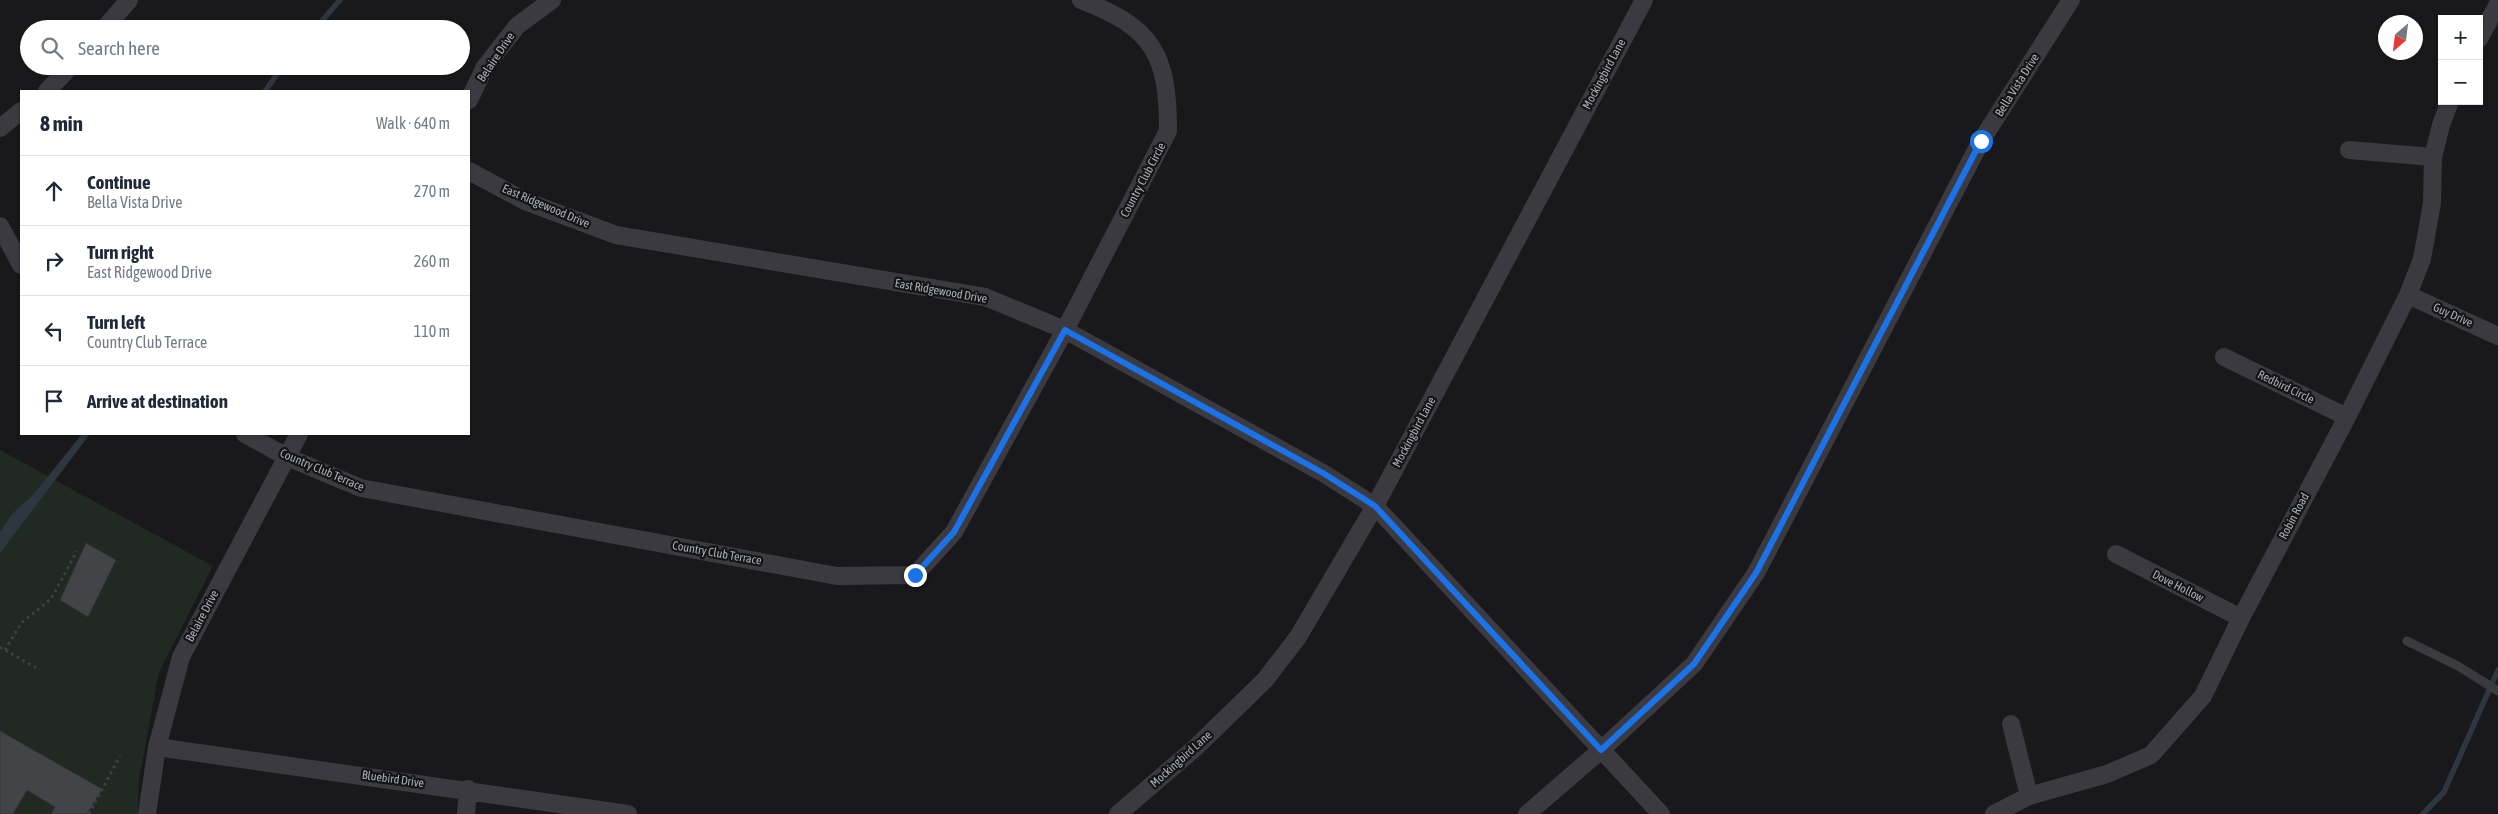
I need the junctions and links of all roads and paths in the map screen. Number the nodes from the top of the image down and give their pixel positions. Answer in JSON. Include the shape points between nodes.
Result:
{"nodes":[{"id":1,"x":129,"y":0,"type":"edge"},
{"id":2,"x":552,"y":0,"type":"edge"},
{"id":3,"x":1081,"y":0,"type":"edge"},
{"id":4,"x":1644,"y":0,"type":"edge"},
{"id":5,"x":2071,"y":0,"type":"edge"},
{"id":6,"x":2498,"y":4,"type":"edge"},
{"id":7,"x":112,"y":20,"type":"edge"},
{"id":8,"x":2483,"y":32,"type":"edge"},
{"id":9,"x":62,"y":75,"type":"edge"},
{"id":10,"x":48,"y":90,"type":"edge"},
{"id":11,"x":470,"y":98,"type":"edge"},
{"id":12,"x":2448,"y":105,"type":"edge"},
{"id":13,"x":20,"y":113,"type":"edge"},
{"id":14,"x":0,"y":128,"type":"edge"},
{"id":15,"x":2349,"y":150,"type":"dead end"},
{"id":16,"x":2434,"y":157,"type":"junction"},
{"id":17,"x":470,"y":172,"type":"edge"},
{"id":18,"x":0,"y":226,"type":"edge"},
{"id":19,"x":20,"y":263,"type":"edge"},
{"id":20,"x":2408,"y":295,"type":"junction"},
{"id":21,"x":1065,"y":330,"type":"junction"},
{"id":22,"x":2498,"y":336,"type":"edge"},
{"id":23,"x":2224,"y":357,"type":"dead end"},
{"id":24,"x":2347,"y":417,"type":"junction"},
{"id":25,"x":247,"y":435,"type":"edge"},
{"id":26,"x":299,"y":435,"type":"edge"},
{"id":27,"x":287,"y":457,"type":"junction"},
{"id":28,"x":1375,"y":506,"type":"junction"},
{"id":29,"x":76,"y":551,"type":"dead end"},
{"id":30,"x":2116,"y":554,"type":"dead end"},
{"id":31,"x":2240,"y":618,"type":"junction"},
{"id":32,"x":2407,"y":641,"type":"dead end"},
{"id":33,"x":0,"y":647,"type":"edge"},
{"id":34,"x":5,"y":650,"type":"junction"},
{"id":35,"x":40,"y":670,"type":"dead end"},
{"id":36,"x":2498,"y":691,"type":"edge"},
{"id":37,"x":2011,"y":724,"type":"dead end"},
{"id":38,"x":157,"y":746,"type":"junction"},
{"id":39,"x":1601,"y":750,"type":"junction"},
{"id":40,"x":120,"y":756,"type":"dead end"},
{"id":41,"x":468,"y":789,"type":"junction"},
{"id":42,"x":2029,"y":796,"type":"junction"},
{"id":43,"x":89,"y":814,"type":"edge"},
{"id":44,"x":147,"y":814,"type":"edge"},
{"id":45,"x":466,"y":814,"type":"edge"},
{"id":46,"x":628,"y":814,"type":"edge"},
{"id":47,"x":1118,"y":814,"type":"edge"},
{"id":48,"x":1527,"y":814,"type":"edge"},
{"id":49,"x":1661,"y":814,"type":"edge"},
{"id":50,"x":1994,"y":814,"type":"edge"}],
"edges":[{"from":1,"to":7,"type":"street"},
{"from":2,"to":11,"type":"street","name":"Belaire Drive","via":[[517,26],[485,67]]},
{"from":3,"to":21,"type":"street","name":"Country Club Circle","via":[[1136,27],[1160,59],[1168,96],[1168,131]]},
{"from":4,"to":28,"type":"street","name":"Mockingbird Lane"},
{"from":5,"to":39,"type":"street","name":"Bella Vista Drive","via":[[1981,141],[1756,573],[1694,664]]},
{"from":6,"to":8,"type":"street"},
{"from":9,"to":10,"type":"street"},
{"from":12,"to":16,"type":"street","name":"Robin Road"},
{"from":13,"to":14,"type":"street"},
{"from":15,"to":16,"type":"street"},
{"from":16,"to":20,"type":"street","name":"Robin Road","via":[[2430,212],[2422,258]]},
{"from":17,"to":21,"type":"street","name":"East Ridgewood Drive","via":[[525,200],[616,235],[985,297]]},
{"from":18,"to":19,"type":"street"},
{"from":20,"to":22,"type":"street","name":"Guy Drive"},
{"from":20,"to":24,"type":"street","name":"Robin Road"},
{"from":21,"to":27,"type":"street","name":"Country Club Terrace","via":[[954,532],[915,575],[837,576],[371,490]]},
{"from":21,"to":28,"type":"street","name":"East Ridgewood Drive","via":[[1323,473]]},
{"from":23,"to":24,"type":"street","name":"Redbird Circle"},
{"from":24,"to":31,"type":"street","name":"Robin Road"},
{"from":25,"to":27,"type":"street","name":"Country Club Terrace"},
{"from":26,"to":27,"type":"street","name":"Belaire Drive"},
{"from":27,"to":38,"type":"street","name":"Belaire Drive","via":[[181,657]]},
{"from":28,"to":39,"type":"street","name":"East Ridgewood Drive"},
{"from":28,"to":47,"type":"street","name":"Mockingbird Lane","via":[[1298,638],[1265,680],[1195,748]]},
{"from":29,"to":34,"type":"path","via":[[51,599],[21,623]]},
{"from":30,"to":31,"type":"street","name":"Dove Hollow"},
{"from":31,"to":42,"type":"street","name":"Robin Road","via":[[2204,696],[2150,755],[2107,774]]},
{"from":32,"to":36,"type":"lane","via":[[2458,666]]},
{"from":33,"to":34,"type":"path"},
{"from":34,"to":35,"type":"path"},
{"from":37,"to":42,"type":"street"},
{"from":38,"to":41,"type":"street","name":"Bluebird Drive"},
{"from":38,"to":44,"type":"street","name":"Belaire Drive"},
{"from":39,"to":48,"type":"street","name":"Bella Vista Drive"},
{"from":39,"to":49,"type":"street","name":"East Ridgewood Drive"},
{"from":40,"to":43,"type":"path"},
{"from":41,"to":45,"type":"street"},
{"from":41,"to":46,"type":"street","name":"Bluebird Drive"},
{"from":42,"to":50,"type":"street","name":"Robin Road"}]}
